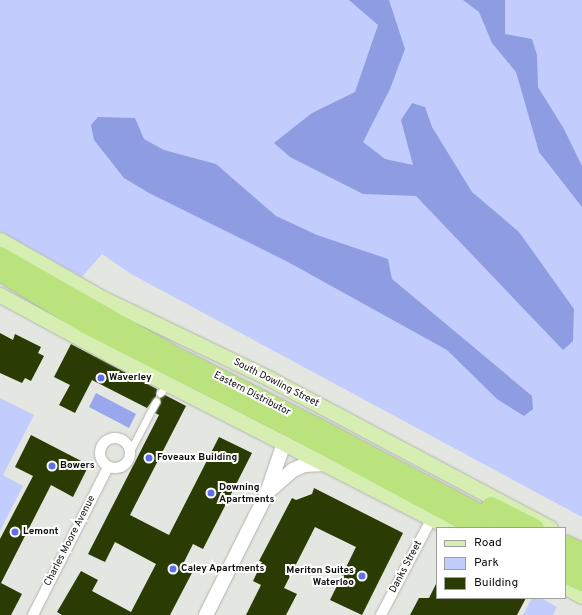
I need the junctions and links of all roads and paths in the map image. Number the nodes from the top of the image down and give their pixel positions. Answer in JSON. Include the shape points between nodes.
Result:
{"nodes":[{"id":1,"x":0,"y":240,"type":"edge"},
{"id":2,"x":0,"y":256,"type":"edge"},
{"id":3,"x":0,"y":272,"type":"edge"},
{"id":4,"x":0,"y":295,"type":"edge"},
{"id":5,"x":90,"y":309,"type":"junction"},
{"id":6,"x":156,"y":401,"type":"dead end"},
{"id":7,"x":284,"y":442,"type":"junction"},
{"id":8,"x":130,"y":451,"type":"junction"},
{"id":9,"x":325,"y":464,"type":"junction"},
{"id":10,"x":108,"y":467,"type":"junction"},
{"id":11,"x":267,"y":494,"type":"junction"},
{"id":12,"x":432,"y":518,"type":"junction"},
{"id":13,"x":449,"y":527,"type":"edge"},
{"id":14,"x":475,"y":527,"type":"edge"},
{"id":15,"x":505,"y":527,"type":"edge"},
{"id":16,"x":533,"y":527,"type":"edge"},
{"id":17,"x":548,"y":527,"type":"edge"},
{"id":18,"x":566,"y":537,"type":"edge"},
{"id":19,"x":566,"y":544,"type":"edge"},
{"id":20,"x":582,"y":545,"type":"edge"},
{"id":21,"x":582,"y":552,"type":"edge"},
{"id":22,"x":566,"y":558,"type":"edge"},
{"id":23,"x":582,"y":566,"type":"edge"},
{"id":24,"x":566,"y":574,"type":"edge"},
{"id":25,"x":582,"y":582,"type":"edge"},
{"id":26,"x":566,"y":588,"type":"edge"},
{"id":27,"x":582,"y":596,"type":"edge"},
{"id":28,"x":33,"y":615,"type":"edge"},
{"id":29,"x":206,"y":615,"type":"edge"},
{"id":30,"x":381,"y":615,"type":"edge"}],
"edges":[{"from":1,"to":17,"type":"main road","name":"South Dowling Street","via":[[102,298],[270,379]]},
{"from":2,"to":5,"type":"highway","name":"Eastern Distributor"},
{"from":3,"to":14,"type":"highway","name":"Eastern Distributor","via":[[87,325],[285,425]]},
{"from":4,"to":7,"type":"main road","via":[[109,354]]},
{"from":5,"to":15,"type":"highway","name":"Eastern Distributor"},
{"from":5,"to":16,"type":"highway","via":[[257,385]]},
{"from":6,"to":8,"type":"street"},
{"from":7,"to":9,"type":"main road"},
{"from":7,"to":11,"type":"main road"},
{"from":8,"to":10,"type":"street","via":[[124,466]]},
{"from":8,"to":10,"type":"street","via":[[121,439],[107,439],[99,451],[101,460]]},
{"from":9,"to":11,"type":"main road","via":[[293,470]]},
{"from":9,"to":12,"type":"main road"},
{"from":10,"to":28,"type":"street","name":"Charles Moore Avenue"},
{"from":11,"to":29,"type":"main road"},
{"from":12,"to":13,"type":"main road"},
{"from":12,"to":30,"type":"street","name":"Danks Street"},
{"from":18,"to":20,"type":"main road"},
{"from":19,"to":21,"type":"highway"},
{"from":22,"to":23,"type":"highway"},
{"from":24,"to":25,"type":"highway"},
{"from":26,"to":27,"type":"main road"}]}
